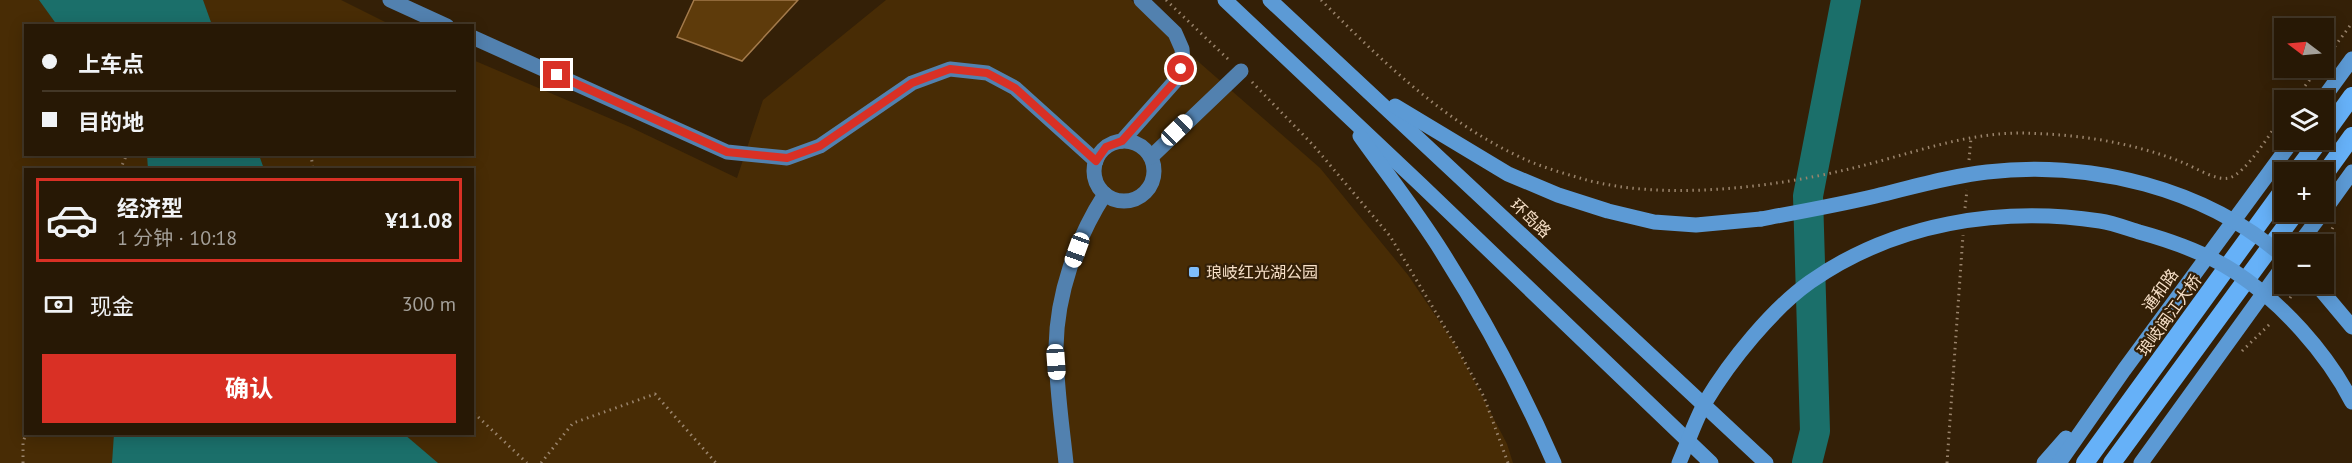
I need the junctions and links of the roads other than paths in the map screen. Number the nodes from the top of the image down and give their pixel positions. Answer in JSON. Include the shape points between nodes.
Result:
{"nodes":[{"id":1,"x":390,"y":0,"type":"edge"},
{"id":2,"x":1141,"y":0,"type":"edge"},
{"id":3,"x":1225,"y":0,"type":"edge"},
{"id":4,"x":1270,"y":0,"type":"edge"},
{"id":5,"x":443,"y":24,"type":"edge"},
{"id":6,"x":474,"y":38,"type":"edge"},
{"id":7,"x":2352,"y":59,"type":"edge"},
{"id":8,"x":1241,"y":71,"type":"road end"},
{"id":9,"x":1361,"y":84,"type":"junction"},
{"id":10,"x":2329,"y":90,"type":"edge"},
{"id":11,"x":2352,"y":96,"type":"edge"},
{"id":12,"x":1341,"y":109,"type":"junction"},
{"id":13,"x":2334,"y":121,"type":"edge"},
{"id":14,"x":2352,"y":136,"type":"edge"},
{"id":15,"x":1122,"y":141,"type":"junction"},
{"id":16,"x":2286,"y":150,"type":"edge"},
{"id":17,"x":1150,"y":157,"type":"junction"},
{"id":18,"x":1096,"y":161,"type":"junction"},
{"id":19,"x":2333,"y":162,"type":"edge"},
{"id":20,"x":2352,"y":172,"type":"edge"},
{"id":21,"x":1106,"y":194,"type":"junction"},
{"id":22,"x":2334,"y":196,"type":"edge"},
{"id":23,"x":2274,"y":203,"type":"edge"},
{"id":24,"x":2289,"y":222,"type":"edge"},
{"id":25,"x":2274,"y":248,"type":"edge"},
{"id":26,"x":2274,"y":279,"type":"edge"},
{"id":27,"x":2324,"y":294,"type":"edge"},
{"id":28,"x":2352,"y":327,"type":"edge"},
{"id":29,"x":2124,"y":370,"type":"junction"},
{"id":30,"x":2352,"y":402,"type":"edge"},
{"id":31,"x":1066,"y":463,"type":"edge"},
{"id":32,"x":1554,"y":463,"type":"edge"},
{"id":33,"x":1679,"y":463,"type":"edge"},
{"id":34,"x":1711,"y":463,"type":"edge"},
{"id":35,"x":1766,"y":463,"type":"edge"},
{"id":36,"x":2044,"y":463,"type":"edge"},
{"id":37,"x":2059,"y":463,"type":"edge"},
{"id":38,"x":2085,"y":463,"type":"edge"},
{"id":39,"x":2112,"y":463,"type":"edge"},
{"id":40,"x":2140,"y":463,"type":"edge"}],
"edges":[{"from":1,"to":5,"type":"street"},
{"from":2,"to":15,"type":"street","via":[[1175,33],[1183,62],[1176,80]]},
{"from":3,"to":12,"type":"main road"},
{"from":4,"to":9,"type":"main road","name":"环岛路"},
{"from":6,"to":18,"type":"street","via":[[727,152],[787,158],[820,146],[912,83],[950,69],[987,73],[1015,88]]},
{"from":7,"to":10,"type":"main road"},
{"from":8,"to":17,"type":"street"},
{"from":9,"to":25,"type":"main road","bridge":true,"via":[[1508,174],[1558,195],[1654,222],[1696,225],[1761,219],[1986,172],[2064,170],[2131,181],[2212,208]]},
{"from":9,"to":35,"type":"main road","name":"环岛路"},
{"from":11,"to":13,"type":"highway"},
{"from":12,"to":32,"type":"main road","via":[[1475,304],[1512,371]]},
{"from":12,"to":34,"type":"main road"},
{"from":14,"to":19,"type":"highway"},
{"from":15,"to":17,"type":"street","via":[[1139,145]]},
{"from":15,"to":18,"type":"street","via":[[1106,147]]},
{"from":16,"to":29,"type":"main road","name":"通和路"},
{"from":17,"to":21,"type":"street","via":[[1152,182],[1140,196],[1123,201]]},
{"from":18,"to":21,"type":"street","via":[[1095,179]]},
{"from":20,"to":22,"type":"main road"},
{"from":21,"to":31,"type":"street","via":[[1077,250],[1059,310],[1056,362]]},
{"from":23,"to":38,"type":"highway","name":"琅岐闽江大桥","bridge":true},
{"from":24,"to":39,"type":"highway","bridge":true},
{"from":26,"to":40,"type":"main road"},
{"from":27,"to":28,"type":"main road"},
{"from":29,"to":36,"type":"main road"},
{"from":29,"to":37,"type":"main road","name":"通和路"},
{"from":30,"to":33,"type":"main road","bridge":true,"via":[[2343,384],[2289,316],[2235,272],[2214,261],[2163,238],[2101,221],[2045,216],[1981,217],[1941,224],[1892,240],[1809,283],[1758,330],[1728,370],[1706,402]]}]}
